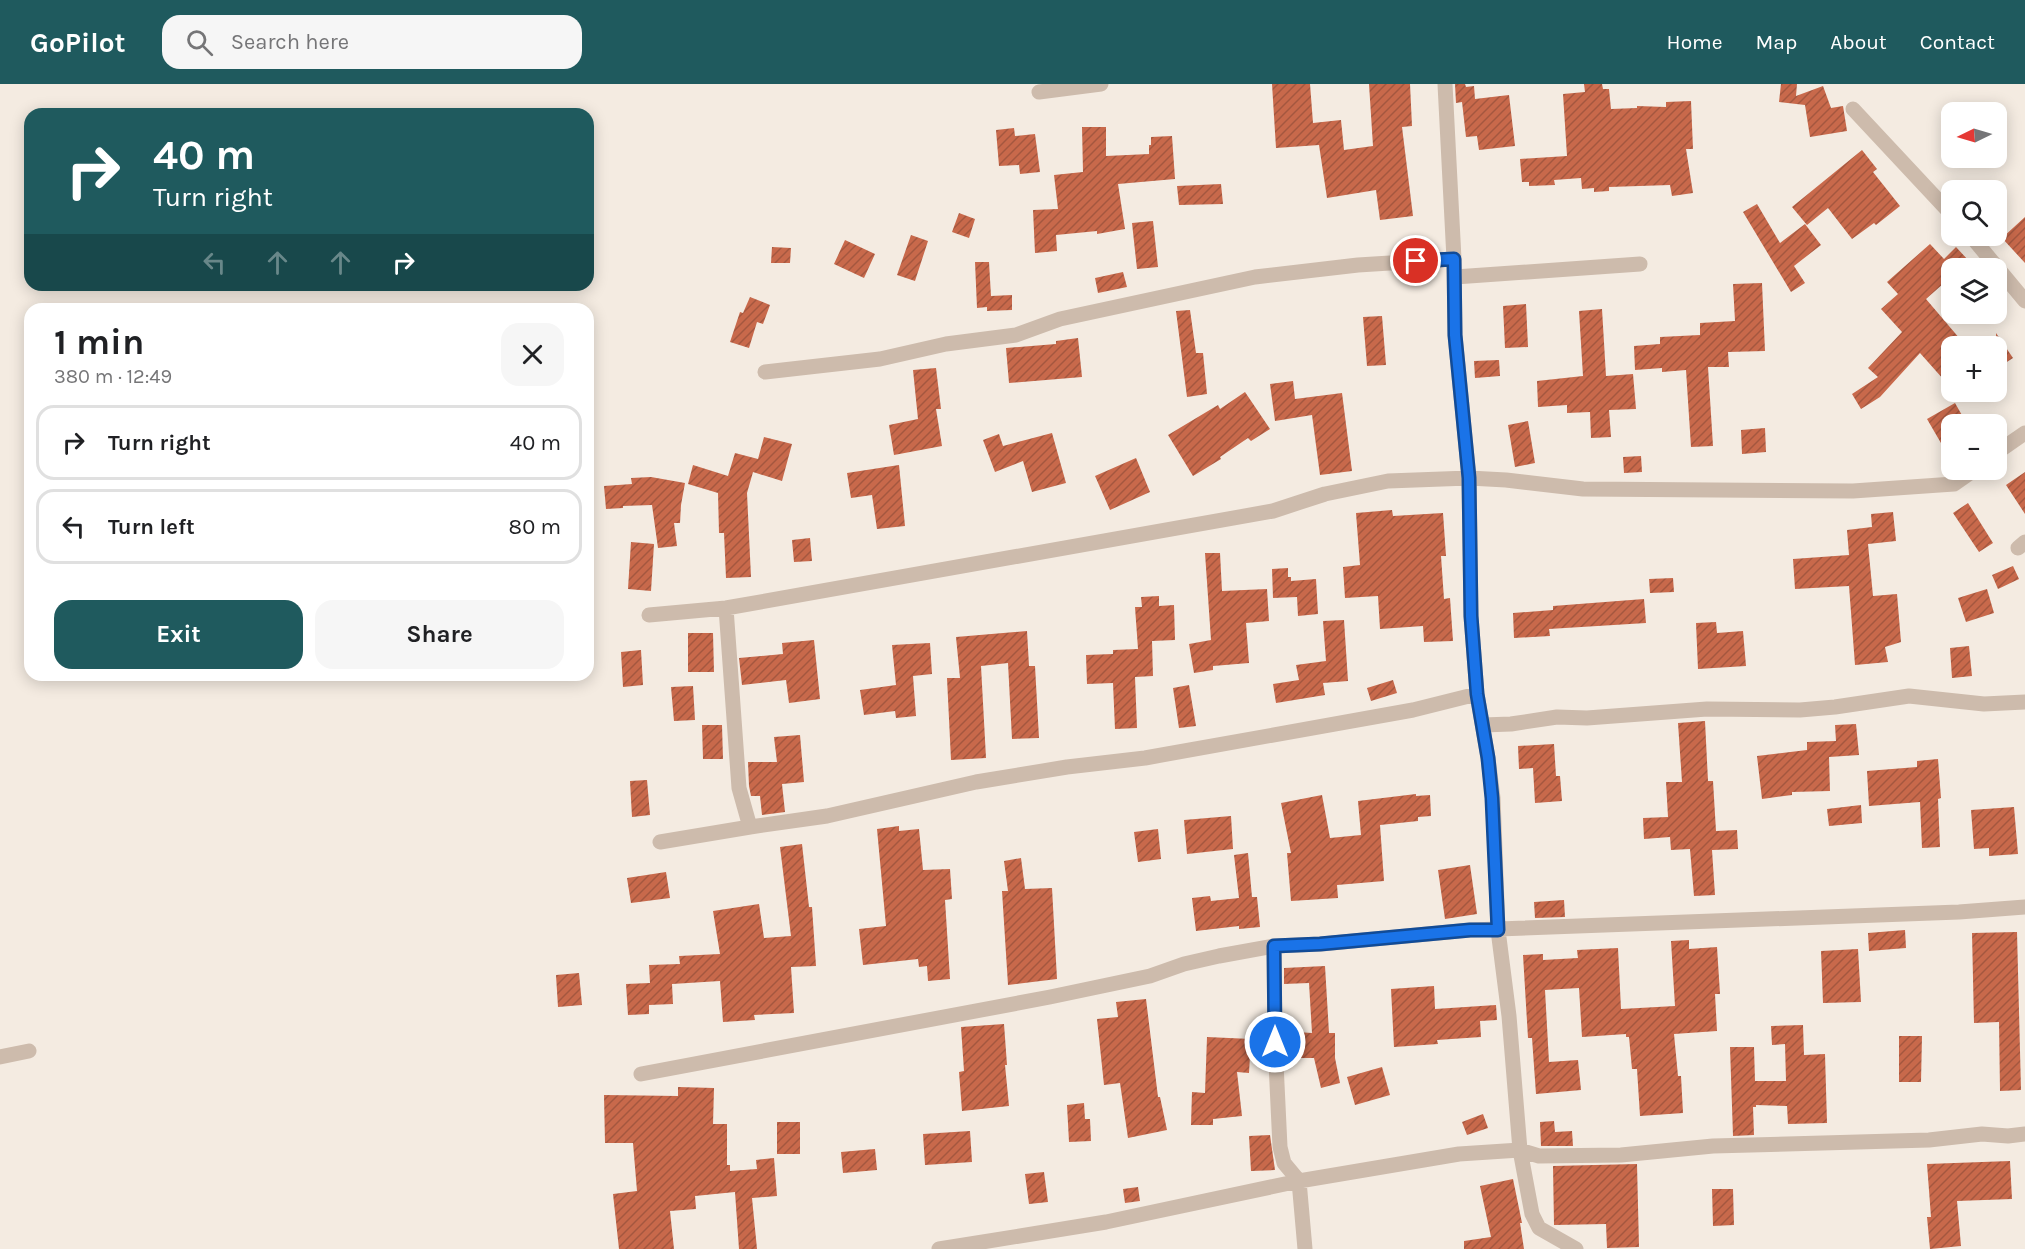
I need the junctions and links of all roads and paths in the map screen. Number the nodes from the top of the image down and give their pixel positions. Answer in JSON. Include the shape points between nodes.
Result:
{"nodes":[{"id":1,"x":1101,"y":84,"type":"edge"},
{"id":2,"x":1444,"y":84,"type":"edge"},
{"id":3,"x":1039,"y":92,"type":"dead end"},
{"id":4,"x":1853,"y":109,"type":"dead end"},
{"id":5,"x":1941,"y":203,"type":"edge"},
{"id":6,"x":1979,"y":246,"type":"edge"},
{"id":7,"x":1454,"y":259,"type":"junction"},
{"id":8,"x":1640,"y":264,"type":"dead end"},
{"id":9,"x":1455,"y":277,"type":"junction"},
{"id":10,"x":2025,"y":301,"type":"edge"},
{"id":11,"x":765,"y":372,"type":"dead end"},
{"id":12,"x":2025,"y":433,"type":"edge"},
{"id":13,"x":2007,"y":445,"type":"edge"},
{"id":14,"x":1469,"y":478,"type":"junction"},
{"id":15,"x":1960,"y":480,"type":"edge"},
{"id":16,"x":726,"y":608,"type":"junction"},
{"id":17,"x":649,"y":615,"type":"dead end"},
{"id":18,"x":1477,"y":694,"type":"junction"},
{"id":19,"x":2025,"y":702,"type":"edge"},
{"id":20,"x":1483,"y":725,"type":"junction"},
{"id":21,"x":750,"y":827,"type":"junction"},
{"id":22,"x":660,"y":843,"type":"dead end"},
{"id":23,"x":2025,"y":907,"type":"edge"},
{"id":24,"x":1498,"y":930,"type":"junction"},
{"id":25,"x":1274,"y":946,"type":"junction"},
{"id":26,"x":29,"y":1051,"type":"dead end"},
{"id":27,"x":0,"y":1057,"type":"edge"},
{"id":28,"x":641,"y":1074,"type":"dead end"},
{"id":29,"x":2025,"y":1134,"type":"edge"},
{"id":30,"x":1520,"y":1150,"type":"junction"},
{"id":31,"x":1299,"y":1181,"type":"junction"},
{"id":32,"x":939,"y":1249,"type":"edge"},
{"id":33,"x":1305,"y":1249,"type":"edge"},
{"id":34,"x":1576,"y":1249,"type":"edge"}],
"edges":[{"from":1,"to":3,"type":"street"},
{"from":2,"to":7,"type":"street"},
{"from":4,"to":5,"type":"street"},
{"from":6,"to":10,"type":"street"},
{"from":7,"to":9,"type":"street"},
{"from":7,"to":11,"type":"street","via":[[1255,277],[1060,319],[1016,335],[946,344],[880,359]]},
{"from":8,"to":9,"type":"street"},
{"from":9,"to":14,"type":"street","via":[[1455,335]]},
{"from":12,"to":13,"type":"street"},
{"from":14,"to":15,"type":"street","via":[[1583,489],[1853,491],[1954,484]]},
{"from":14,"to":16,"type":"street","via":[[1388,481],[1325,494],[1273,511]]},
{"from":14,"to":18,"type":"street","via":[[1471,616]]},
{"from":16,"to":17,"type":"street"},
{"from":16,"to":21,"type":"street","via":[[739,788]]},
{"from":18,"to":20,"type":"street"},
{"from":18,"to":21,"type":"street","via":[[1413,711],[1145,758],[976,782],[827,816]]},
{"from":19,"to":20,"type":"street","via":[[1984,704],[1909,696],[1812,709],[1707,709]]},
{"from":20,"to":24,"type":"street","via":[[1492,798]]},
{"from":21,"to":22,"type":"street"},
{"from":23,"to":24,"type":"street"},
{"from":24,"to":25,"type":"street"},
{"from":24,"to":30,"type":"street"},
{"from":25,"to":28,"type":"street","via":[[1050,997]]},
{"from":25,"to":31,"type":"street","via":[[1280,1147],[1284,1163]]},
{"from":26,"to":27,"type":"street"},
{"from":29,"to":30,"type":"street","via":[[1713,1146],[1621,1155],[1539,1155]]},
{"from":30,"to":31,"type":"street","via":[[1459,1154]]},
{"from":30,"to":34,"type":"street","via":[[1532,1214],[1539,1228]]},
{"from":31,"to":32,"type":"street","via":[[1106,1222]]},
{"from":31,"to":33,"type":"street"}]}
